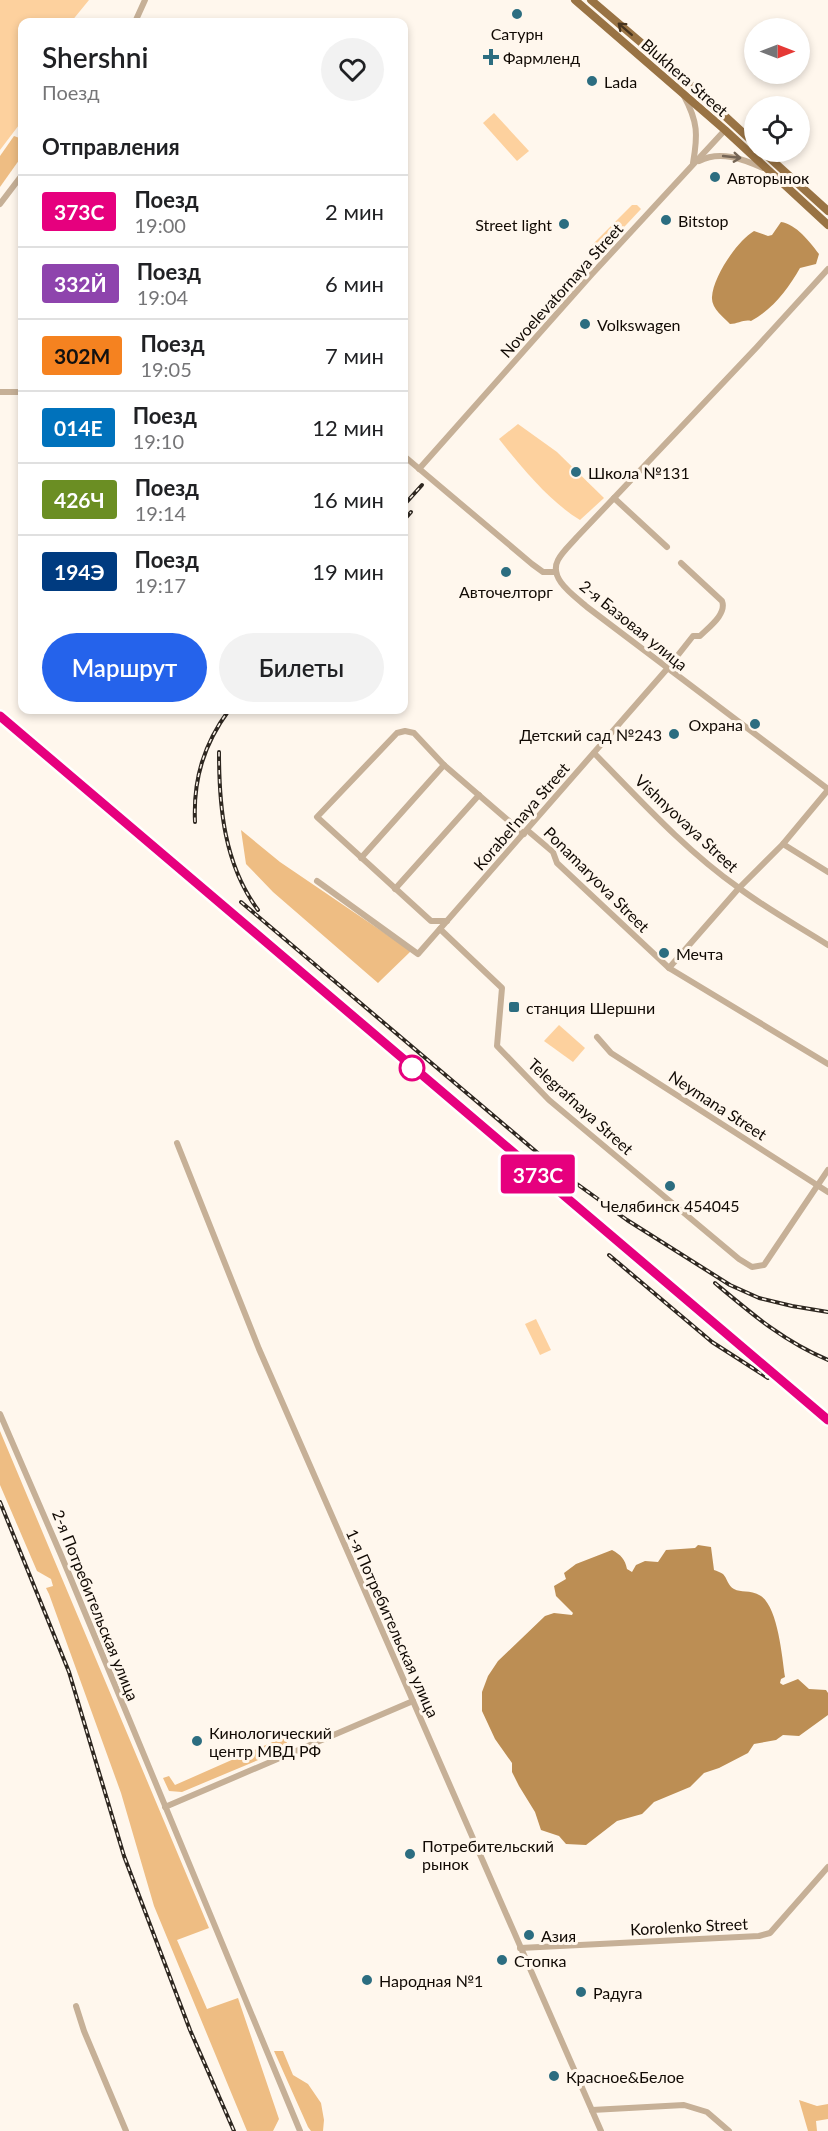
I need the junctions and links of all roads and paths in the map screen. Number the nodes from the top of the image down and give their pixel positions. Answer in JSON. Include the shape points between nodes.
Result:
{"nodes":[{"id":1,"x":145,"y":0,"type":"edge"},
{"id":2,"x":575,"y":0,"type":"edge"},
{"id":3,"x":591,"y":0,"type":"edge"},
{"id":4,"x":137,"y":18,"type":"edge"},
{"id":5,"x":681,"y":90,"type":"junction"},
{"id":6,"x":725,"y":130,"type":"junction"},
{"id":7,"x":744,"y":134,"type":"edge"},
{"id":8,"x":774,"y":162,"type":"edge"},
{"id":9,"x":693,"y":164,"type":"junction"},
{"id":10,"x":771,"y":171,"type":"junction"},
{"id":11,"x":18,"y":180,"type":"edge"},
{"id":12,"x":0,"y":204,"type":"edge"},
{"id":13,"x":828,"y":211,"type":"edge"},
{"id":14,"x":828,"y":225,"type":"edge"},
{"id":15,"x":828,"y":269,"type":"edge"},
{"id":16,"x":0,"y":392,"type":"edge"},
{"id":17,"x":18,"y":392,"type":"edge"},
{"id":18,"x":408,"y":460,"type":"edge"},
{"id":19,"x":419,"y":470,"type":"junction"},
{"id":20,"x":614,"y":498,"type":"junction"},
{"id":21,"x":667,"y":547,"type":"dead end"},
{"id":22,"x":681,"y":563,"type":"dead end"},
{"id":23,"x":556,"y":572,"type":"junction"},
{"id":24,"x":667,"y":669,"type":"junction"},
{"id":25,"x":594,"y":753,"type":"junction"},
{"id":26,"x":444,"y":765,"type":"junction"},
{"id":27,"x":828,"y":789,"type":"edge"},
{"id":28,"x":479,"y":795,"type":"junction"},
{"id":29,"x":525,"y":832,"type":"junction"},
{"id":30,"x":783,"y":844,"type":"junction"},
{"id":31,"x":361,"y":858,"type":"junction"},
{"id":32,"x":828,"y":872,"type":"edge"},
{"id":33,"x":317,"y":881,"type":"dead end"},
{"id":34,"x":739,"y":888,"type":"junction"},
{"id":35,"x":395,"y":889,"type":"junction"},
{"id":36,"x":447,"y":921,"type":"junction"},
{"id":37,"x":440,"y":929,"type":"junction"},
{"id":38,"x":828,"y":945,"type":"edge"},
{"id":39,"x":669,"y":968,"type":"junction"},
{"id":40,"x":597,"y":1037,"type":"dead end"},
{"id":41,"x":828,"y":1064,"type":"edge"},
{"id":42,"x":177,"y":1143,"type":"dead end"},
{"id":43,"x":828,"y":1170,"type":"edge"},
{"id":44,"x":818,"y":1186,"type":"junction"},
{"id":45,"x":828,"y":1192,"type":"edge"},
{"id":46,"x":0,"y":1414,"type":"edge"},
{"id":47,"x":413,"y":1701,"type":"junction"},
{"id":48,"x":165,"y":1807,"type":"junction"},
{"id":49,"x":828,"y":1867,"type":"edge"},
{"id":50,"x":520,"y":1948,"type":"junction"},
{"id":51,"x":76,"y":2006,"type":"dead end"},
{"id":52,"x":592,"y":2110,"type":"junction"},
{"id":53,"x":126,"y":2131,"type":"edge"},
{"id":54,"x":300,"y":2131,"type":"edge"},
{"id":55,"x":601,"y":2131,"type":"edge"},
{"id":56,"x":729,"y":2131,"type":"edge"}],
"edges":[{"from":1,"to":4,"type":"street"},
{"from":2,"to":5,"type":"main road","name":"Blukhera Street"},
{"from":7,"to":3,"type":"main road","name":"Blukhera Street","one_way":true},
{"from":5,"to":6,"type":"main road","name":"Blukhera Street"},
{"from":5,"to":9,"type":"street","via":[[696,123]]},
{"from":6,"to":9,"type":"street","name":"Novoelevatornaya Street"},
{"from":6,"to":10,"type":"main road","name":"Blukhera Street"},
{"from":8,"to":13,"type":"main road"},
{"from":9,"to":10,"type":"street","one_way":true,"via":[[718,156],[742,158]]},
{"from":9,"to":19,"type":"street","name":"Novoelevatornaya Street"},
{"from":10,"to":14,"type":"main road","name":"Blukhera Street"},
{"from":11,"to":12,"type":"street"},
{"from":15,"to":20,"type":"street"},
{"from":16,"to":17,"type":"street"},
{"from":18,"to":19,"type":"street","name":"2-я Базовая улица"},
{"from":19,"to":23,"type":"street","name":"2-я Базовая улица","via":[[543,572]]},
{"from":20,"to":21,"type":"street"},
{"from":20,"to":23,"type":"street","via":[[559,558]]},
{"from":22,"to":24,"type":"street","name":"Korabel'naya Street","via":[[724,606]]},
{"from":23,"to":24,"type":"street","name":"2-я Базовая улица","via":[[587,607]]},
{"from":24,"to":25,"type":"street","name":"Korabel'naya Street"},
{"from":24,"to":27,"type":"street","name":"2-я Базовая улица"},
{"from":25,"to":29,"type":"street","name":"Korabel'naya Street"},
{"from":25,"to":34,"type":"street","name":"Vishnyovaya Street","via":[[682,842]]},
{"from":26,"to":28,"type":"street","name":"Ponamaryova Street"},
{"from":26,"to":31,"type":"street"},
{"from":26,"to":31,"type":"street","name":"Ponamaryova Street","via":[[414,733],[398,733],[317,817]]},
{"from":27,"to":30,"type":"street"},
{"from":28,"to":29,"type":"street","name":"Ponamaryova Street"},
{"from":28,"to":35,"type":"street"},
{"from":29,"to":36,"type":"street","name":"Korabel'naya Street"},
{"from":29,"to":39,"type":"street","name":"Ponamaryova Street","via":[[553,852],[558,863]]},
{"from":30,"to":32,"type":"street"},
{"from":30,"to":34,"type":"street"},
{"from":31,"to":35,"type":"street"},
{"from":33,"to":37,"type":"street","name":"Korabel'naya Street","via":[[418,954]]},
{"from":34,"to":38,"type":"street","name":"Vishnyovaya Street"},
{"from":34,"to":39,"type":"street"},
{"from":35,"to":36,"type":"street","via":[[431,921]]},
{"from":36,"to":37,"type":"street","name":"Korabel'naya Street"},
{"from":37,"to":44,"type":"street","name":"Telegrafnaya Street","via":[[502,988],[497,1046],[549,1100],[739,1259],[752,1266],[764,1265]]},
{"from":39,"to":41,"type":"street","name":"Ponamaryova Street"},
{"from":40,"to":44,"type":"street","name":"Neymana Street","via":[[611,1053]]},
{"from":42,"to":47,"type":"street","name":"1-я Потребительская улица","via":[[259,1349]]},
{"from":43,"to":44,"type":"street"},
{"from":44,"to":45,"type":"street","name":"Neymana Street"},
{"from":46,"to":48,"type":"street","name":"2-я Потребительская улица"},
{"from":47,"to":48,"type":"street"},
{"from":47,"to":50,"type":"street","name":"1-я Потребительская улица"},
{"from":48,"to":54,"type":"street","name":"2-я Потребительская улица"},
{"from":49,"to":50,"type":"street","name":"Korolenko Street","via":[[770,1933],[759,1936]]},
{"from":50,"to":52,"type":"street","name":"1-я Потребительская улица"},
{"from":51,"to":53,"type":"street"},
{"from":52,"to":55,"type":"street","name":"1-я Потребительская улица"},
{"from":52,"to":56,"type":"street","via":[[684,2105],[707,2112]]}]}
